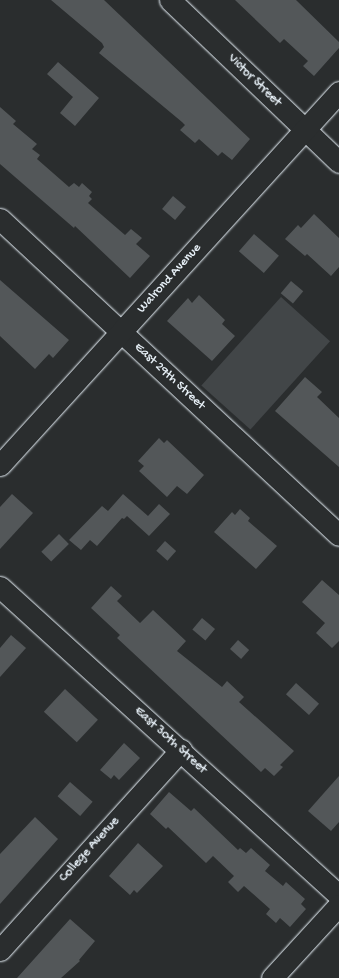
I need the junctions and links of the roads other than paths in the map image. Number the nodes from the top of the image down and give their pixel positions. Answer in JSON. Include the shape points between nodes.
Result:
{"nodes":[{"id":1,"x":170,"y":0,"type":"edge"},
{"id":2,"x":339,"y":92,"type":"edge"},
{"id":3,"x":305,"y":130,"type":"junction"},
{"id":4,"x":339,"y":162,"type":"edge"},
{"id":5,"x":0,"y":219,"type":"edge"},
{"id":6,"x":121,"y":332,"type":"junction"},
{"id":7,"x":0,"y":465,"type":"edge"},
{"id":8,"x":339,"y":535,"type":"edge"},
{"id":9,"x":0,"y":587,"type":"edge"},
{"id":10,"x":181,"y":750,"type":"junction"},
{"id":11,"x":339,"y":896,"type":"edge"},
{"id":12,"x":339,"y":905,"type":"edge"},
{"id":13,"x":0,"y":950,"type":"edge"},
{"id":14,"x":272,"y":978,"type":"edge"}],
"edges":[{"from":1,"to":3,"type":"street","name":"Victor Street"},
{"from":2,"to":3,"type":"street","name":"Walrond Avenue"},
{"from":3,"to":4,"type":"street","name":"Victor Street"},
{"from":3,"to":6,"type":"street","name":"Walrond Avenue"},
{"from":5,"to":6,"type":"street","name":"East 29th Street"},
{"from":6,"to":7,"type":"street","name":"Walrond Avenue"},
{"from":6,"to":8,"type":"street","name":"East 29th Street"},
{"from":9,"to":10,"type":"street","name":"East 30th Street"},
{"from":10,"to":11,"type":"street","name":"East 30th Street"},
{"from":10,"to":13,"type":"street","name":"College Avenue"},
{"from":12,"to":14,"type":"street"}]}
